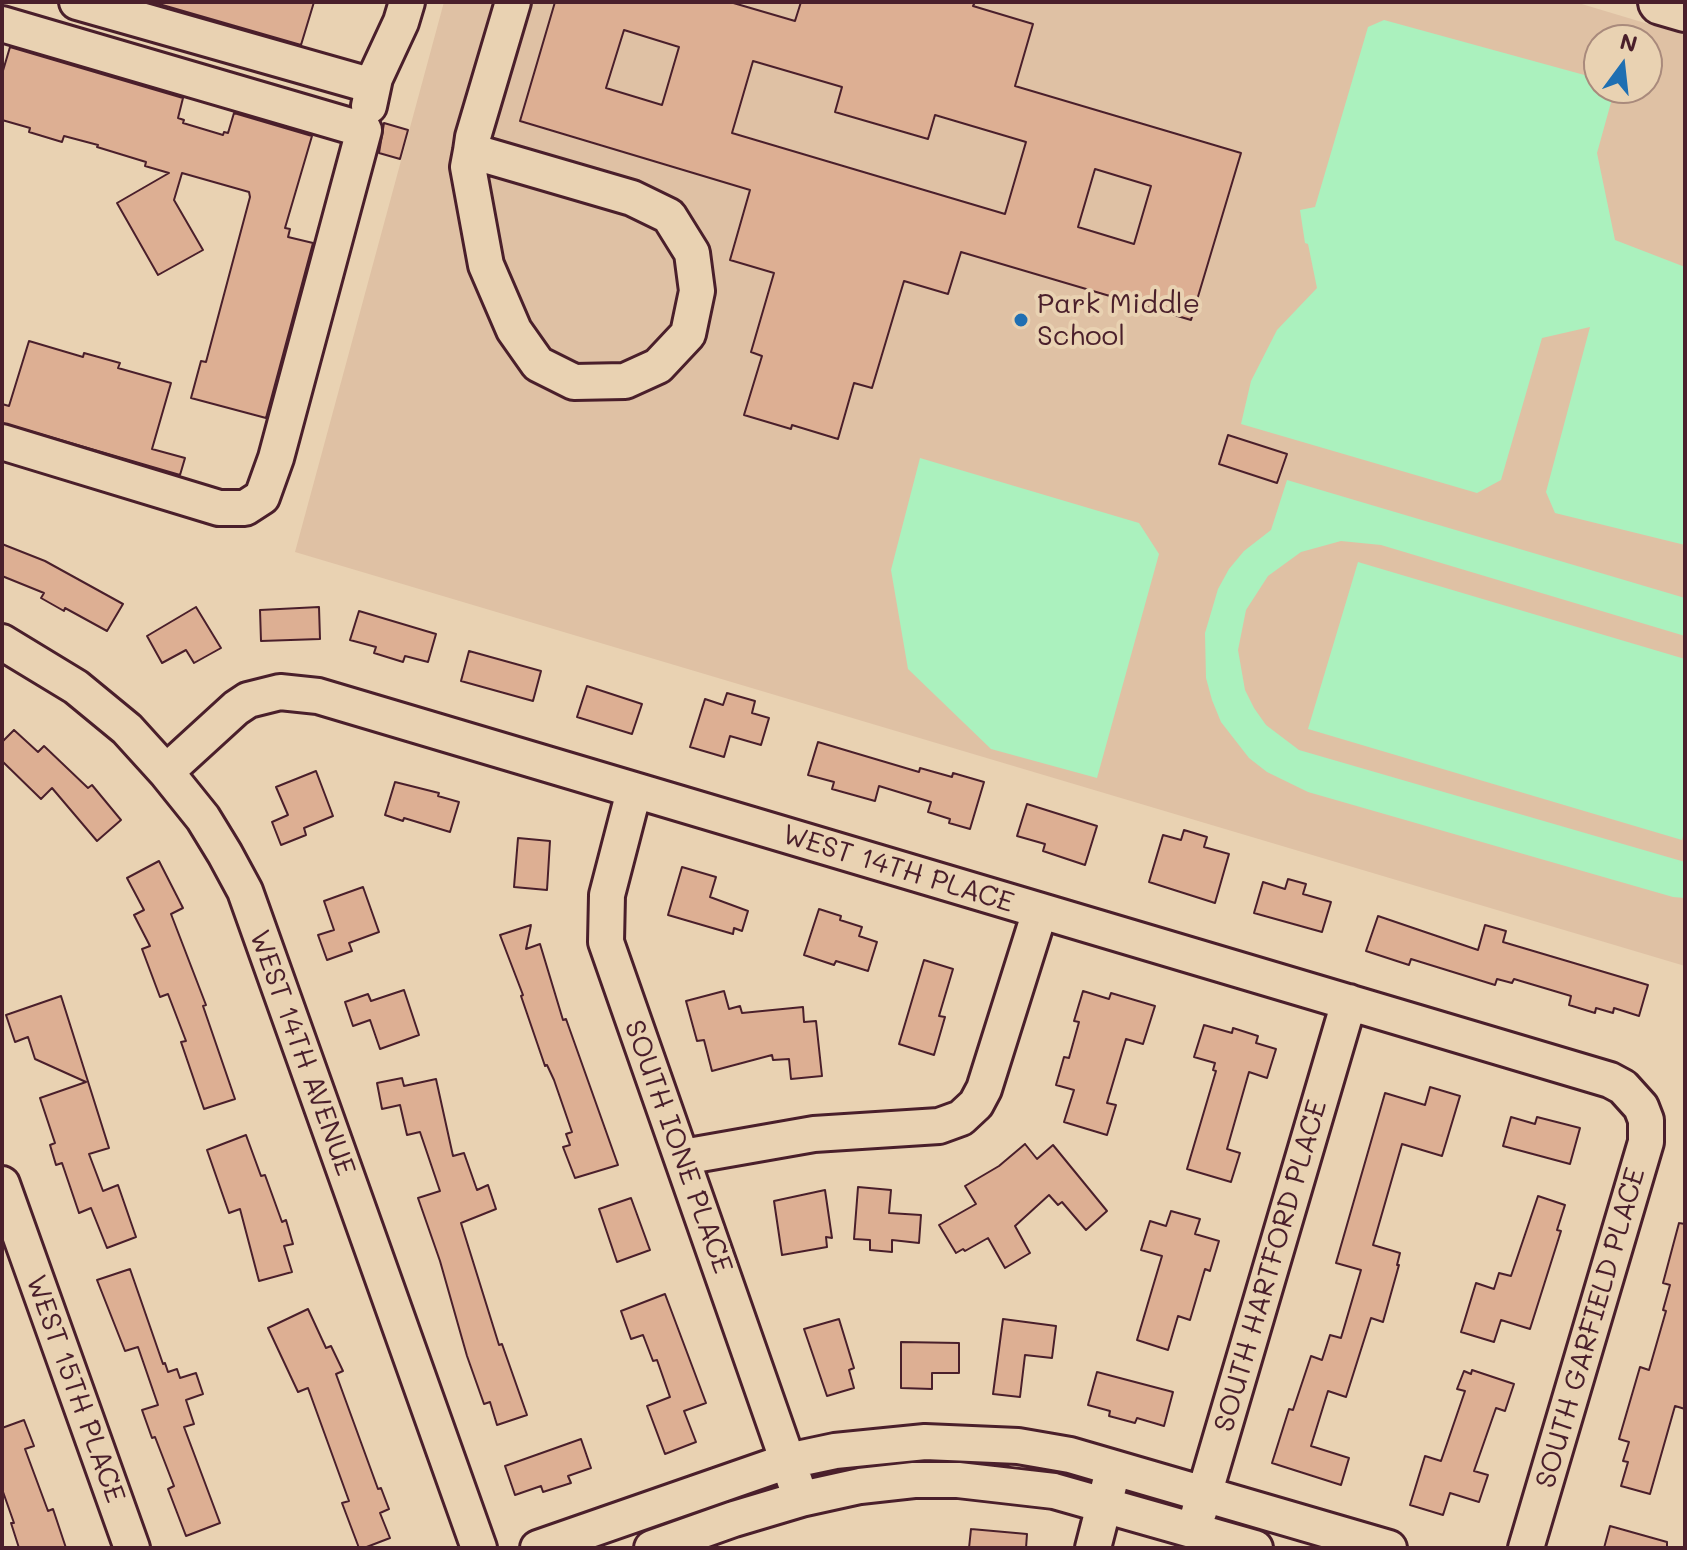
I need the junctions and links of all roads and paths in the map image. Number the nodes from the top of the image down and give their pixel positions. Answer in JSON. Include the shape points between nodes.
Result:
{"nodes":[{"id":1,"x":77,"y":2,"type":"edge"},
{"id":2,"x":407,"y":2,"type":"edge"},
{"id":3,"x":513,"y":2,"type":"edge"},
{"id":4,"x":1661,"y":2,"type":"edge"},
{"id":5,"x":1685,"y":9,"type":"edge"},
{"id":6,"x":2,"y":24,"type":"edge"},
{"id":7,"x":373,"y":86,"type":"junction"},
{"id":8,"x":364,"y":130,"type":"junction"},
{"id":9,"x":471,"y":151,"type":"junction"},
{"id":10,"x":2,"y":442,"type":"edge"},
{"id":11,"x":2,"y":642,"type":"edge"},
{"id":12,"x":166,"y":772,"type":"junction"},
{"id":13,"x":634,"y":791,"type":"junction"},
{"id":14,"x":1040,"y":911,"type":"junction"},
{"id":15,"x":1349,"y":1002,"type":"junction"},
{"id":16,"x":1641,"y":1107,"type":"joint"},
{"id":17,"x":683,"y":1157,"type":"junction"},
{"id":18,"x":2,"y":1184,"type":"edge"},
{"id":19,"x":788,"y":1461,"type":"junction"},
{"id":20,"x":1114,"y":1466,"type":"junction"},
{"id":21,"x":1204,"y":1492,"type":"junction"},
{"id":22,"x":801,"y":1499,"type":"junction"},
{"id":23,"x":1103,"y":1504,"type":"junction"},
{"id":24,"x":651,"y":1509,"type":"junction"},
{"id":25,"x":1193,"y":1530,"type":"junction"},
{"id":26,"x":661,"y":1547,"type":"edge"},
{"id":27,"x":132,"y":1548,"type":"edge"},
{"id":28,"x":479,"y":1548,"type":"edge"},
{"id":29,"x":538,"y":1548,"type":"edge"},
{"id":30,"x":1093,"y":1548,"type":"edge"},
{"id":31,"x":1255,"y":1548,"type":"edge"},
{"id":32,"x":1389,"y":1548,"type":"edge"},
{"id":33,"x":1526,"y":1548,"type":"edge"}],
"edges":[{"from":1,"to":7,"type":"street"},
{"from":2,"to":7,"type":"street"},
{"from":3,"to":9,"type":"street"},
{"from":4,"to":5,"type":"main road"},
{"from":6,"to":8,"type":"street"},
{"from":7,"to":8,"type":"street"},
{"from":8,"to":10,"type":"street","via":[[262,497],[245,508],[219,508]]},
{"from":9,"to":9,"type":"street","via":[[468,167],[486,265],[514,330],[538,364],[574,382],[625,381],[658,366],[688,334],[697,291],[692,253],[669,216],[632,198]]},
{"from":11,"to":12,"type":"street","name":"WEST 14TH AVENUE","via":[[76,687],[127,729]]},
{"from":12,"to":13,"type":"street","name":"WEST 14TH PLACE","via":[[248,700],[300,692]]},
{"from":12,"to":28,"type":"street","name":"WEST 14TH AVENUE","via":[[203,818],[245,891]]},
{"from":13,"to":14,"type":"street","name":"WEST 14TH PLACE"},
{"from":13,"to":17,"type":"street","name":"SOUTH IONE PLACE","via":[[607,895],[606,942]]},
{"from":14,"to":15,"type":"street","name":"WEST 14TH PLACE"},
{"from":14,"to":17,"type":"street","via":[[984,1089],[961,1118],[939,1126],[827,1133]]},
{"from":15,"to":16,"type":"street","name":"WEST 14TH PLACE","via":[[1610,1080]]},
{"from":15,"to":21,"type":"street","name":"SOUTH HARTFORD PLACE"},
{"from":16,"to":33,"type":"street","name":"SOUTH GARFIELD PLACE","via":[[1646,1142]]},
{"from":17,"to":19,"type":"street","name":"SOUTH IONE PLACE"},
{"from":18,"to":27,"type":"street","name":"WEST 15TH PLACE"},
{"from":19,"to":20,"type":"street","via":[[881,1445],[969,1442],[1057,1452]]},
{"from":19,"to":22,"type":"street","name":"SOUTH IONE PLACE"},
{"from":19,"to":24,"type":"street"},
{"from":20,"to":21,"type":"street"},
{"from":20,"to":23,"type":"street"},
{"from":21,"to":25,"type":"street","name":"SOUTH HARTFORD PLACE"},
{"from":21,"to":32,"type":"street"},
{"from":22,"to":23,"type":"street","via":[[860,1486],[958,1480],[1054,1491]]},
{"from":22,"to":26,"type":"street"},
{"from":23,"to":25,"type":"street"},
{"from":23,"to":30,"type":"street"},
{"from":24,"to":26,"type":"street"},
{"from":24,"to":29,"type":"street"},
{"from":25,"to":31,"type":"street"}]}
